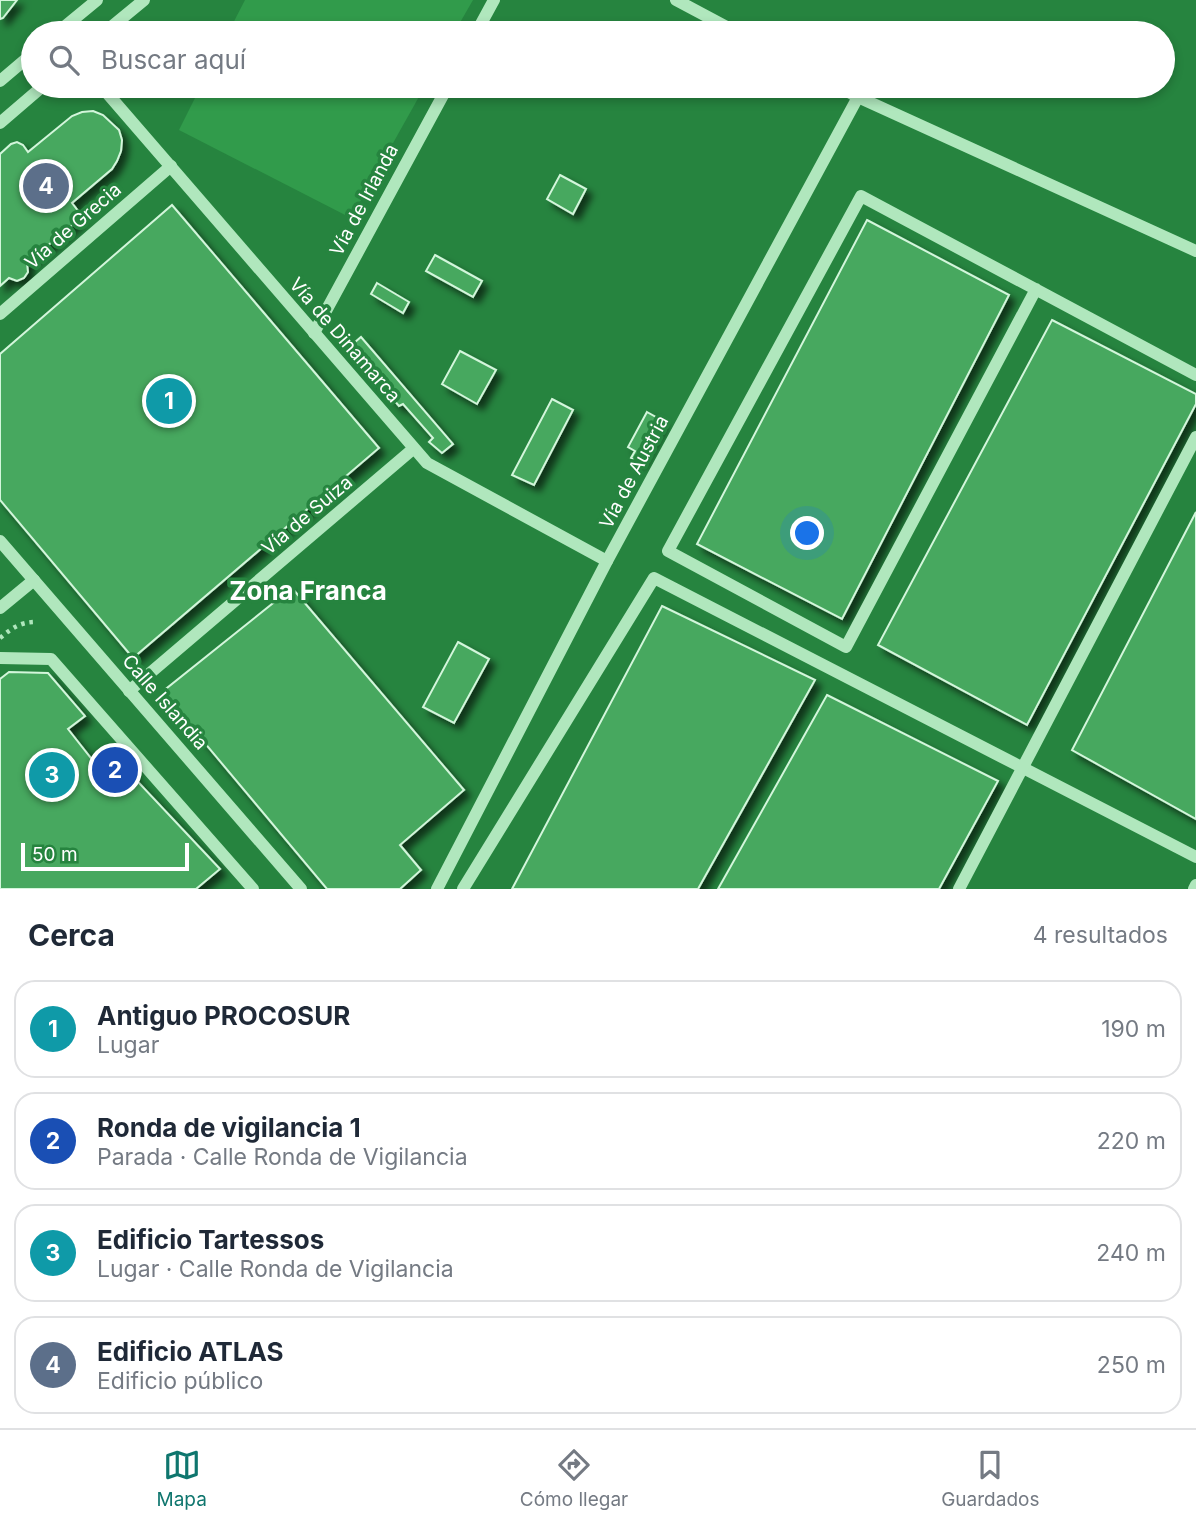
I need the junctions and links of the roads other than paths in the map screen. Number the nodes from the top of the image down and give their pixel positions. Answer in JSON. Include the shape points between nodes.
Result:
{"nodes":[{"id":1,"x":97,"y":0,"type":"edge"},
{"id":2,"x":144,"y":0,"type":"edge"},
{"id":3,"x":494,"y":0,"type":"edge"},
{"id":4,"x":676,"y":0,"type":"edge"},
{"id":5,"x":72,"y":21,"type":"edge"},
{"id":6,"x":119,"y":21,"type":"edge"},
{"id":7,"x":483,"y":21,"type":"edge"},
{"id":8,"x":715,"y":21,"type":"edge"},
{"id":9,"x":21,"y":63,"type":"edge"},
{"id":10,"x":0,"y":80,"type":"edge"},
{"id":11,"x":29,"y":98,"type":"edge"},
{"id":12,"x":112,"y":98,"type":"edge"},
{"id":13,"x":441,"y":98,"type":"edge"},
{"id":14,"x":857,"y":98,"type":"edge"},
{"id":15,"x":860,"y":98,"type":"edge"},
{"id":16,"x":0,"y":123,"type":"edge"},
{"id":17,"x":171,"y":166,"type":"junction"},
{"id":18,"x":1196,"y":251,"type":"edge"},
{"id":19,"x":1036,"y":289,"type":"junction"},
{"id":20,"x":0,"y":314,"type":"edge"},
{"id":21,"x":314,"y":333,"type":"junction"},
{"id":22,"x":1196,"y":375,"type":"edge"},
{"id":23,"x":1196,"y":437,"type":"edge"},
{"id":24,"x":413,"y":449,"type":"junction"},
{"id":25,"x":0,"y":541,"type":"edge"},
{"id":26,"x":607,"y":562,"type":"junction"},
{"id":27,"x":34,"y":580,"type":"junction"},
{"id":28,"x":0,"y":608,"type":"edge"},
{"id":29,"x":0,"y":658,"type":"edge"},
{"id":30,"x":129,"y":691,"type":"junction"},
{"id":31,"x":1023,"y":769,"type":"junction"},
{"id":32,"x":1196,"y":858,"type":"edge"},
{"id":33,"x":253,"y":889,"type":"edge"},
{"id":34,"x":301,"y":889,"type":"edge"},
{"id":35,"x":437,"y":889,"type":"edge"},
{"id":36,"x":463,"y":889,"type":"edge"},
{"id":37,"x":959,"y":889,"type":"edge"}],
"edges":[{"from":1,"to":5,"type":"street"},
{"from":2,"to":6,"type":"street"},
{"from":3,"to":7,"type":"street"},
{"from":4,"to":8,"type":"street"},
{"from":9,"to":10,"type":"street"},
{"from":11,"to":16,"type":"street"},
{"from":12,"to":17,"type":"street","name":"Vía de Dinamarca"},
{"from":13,"to":21,"type":"street","name":"Vía de Irlanda"},
{"from":14,"to":26,"type":"street","name":"Vía de Austria"},
{"from":15,"to":18,"type":"street"},
{"from":17,"to":20,"type":"street","name":"Vía de Grecia"},
{"from":17,"to":21,"type":"street","name":"Vía de Dinamarca"},
{"from":19,"to":19,"type":"street","via":[[861,196],[668,551],[846,647]]},
{"from":19,"to":22,"type":"street"},
{"from":21,"to":24,"type":"street","name":"Vía de Dinamarca"},
{"from":23,"to":31,"type":"street"},
{"from":24,"to":26,"type":"street","name":"Vía de Dinamarca","via":[[427,463]]},
{"from":24,"to":30,"type":"street","name":"Vía de Suiza"},
{"from":25,"to":27,"type":"street","name":"Calle Islandia"},
{"from":26,"to":35,"type":"street","name":"Vía de Austria"},
{"from":27,"to":28,"type":"street"},
{"from":27,"to":30,"type":"street","name":"Calle Islandia"},
{"from":29,"to":33,"type":"street","via":[[51,659]]},
{"from":30,"to":34,"type":"street","name":"Calle Islandia"},
{"from":31,"to":32,"type":"street"},
{"from":31,"to":36,"type":"street","via":[[654,578]]},
{"from":31,"to":37,"type":"street"}]}
